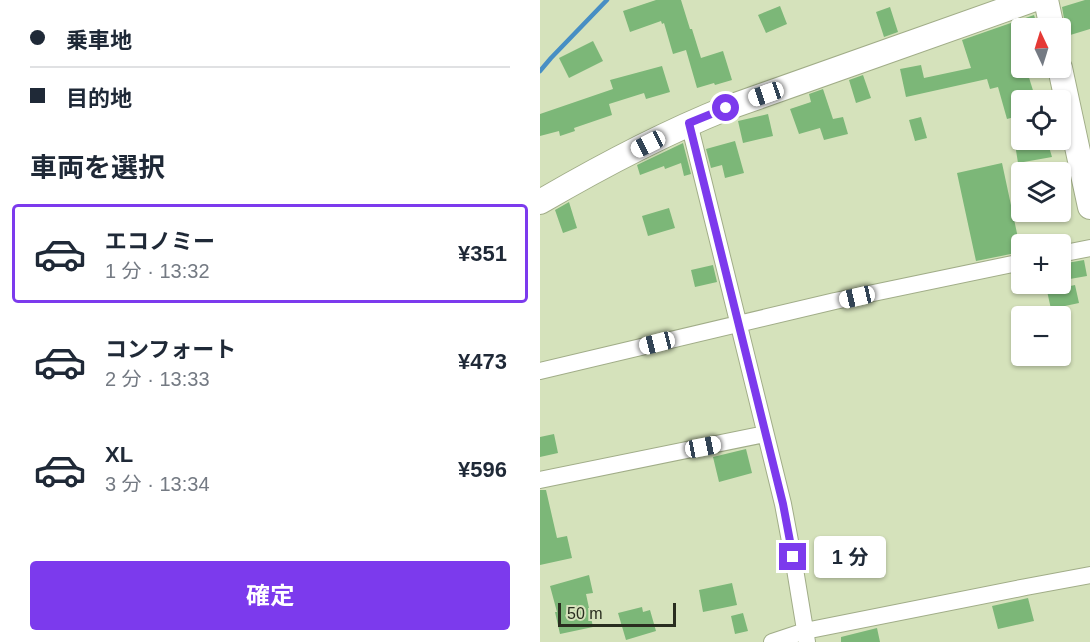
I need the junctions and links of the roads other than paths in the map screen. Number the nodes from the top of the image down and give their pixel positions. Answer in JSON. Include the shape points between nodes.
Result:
{"nodes":[{"id":1,"x":1032,"y":0,"type":"edge"},
{"id":2,"x":1046,"y":0,"type":"edge"},
{"id":3,"x":1050,"y":18,"type":"edge"},
{"id":4,"x":1063,"y":78,"type":"edge"},
{"id":5,"x":689,"y":123,"type":"junction"},
{"id":6,"x":1082,"y":132,"type":"edge"},
{"id":7,"x":540,"y":202,"type":"edge"},
{"id":8,"x":1090,"y":207,"type":"edge"},
{"id":9,"x":1090,"y":248,"type":"edge"},
{"id":10,"x":1071,"y":252,"type":"edge"},
{"id":11,"x":1011,"y":264,"type":"edge"},
{"id":12,"x":738,"y":324,"type":"junction"},
{"id":13,"x":540,"y":371,"type":"edge"},
{"id":14,"x":765,"y":434,"type":"junction"},
{"id":15,"x":540,"y":480,"type":"edge"},
{"id":16,"x":1090,"y":575,"type":"edge"},
{"id":17,"x":806,"y":637,"type":"edge"},
{"id":18,"x":772,"y":642,"type":"edge"}],
"edges":[{"from":1,"to":5,"type":"street"},
{"from":2,"to":3,"type":"street"},
{"from":4,"to":6,"type":"street"},
{"from":5,"to":7,"type":"street"},
{"from":5,"to":12,"type":"street"},
{"from":6,"to":8,"type":"street"},
{"from":9,"to":10,"type":"street"},
{"from":11,"to":12,"type":"street"},
{"from":12,"to":13,"type":"street"},
{"from":12,"to":14,"type":"street"},
{"from":14,"to":15,"type":"street"},
{"from":14,"to":17,"type":"street","via":[[783,504]]},
{"from":16,"to":17,"type":"street"},
{"from":17,"to":18,"type":"street"}]}
